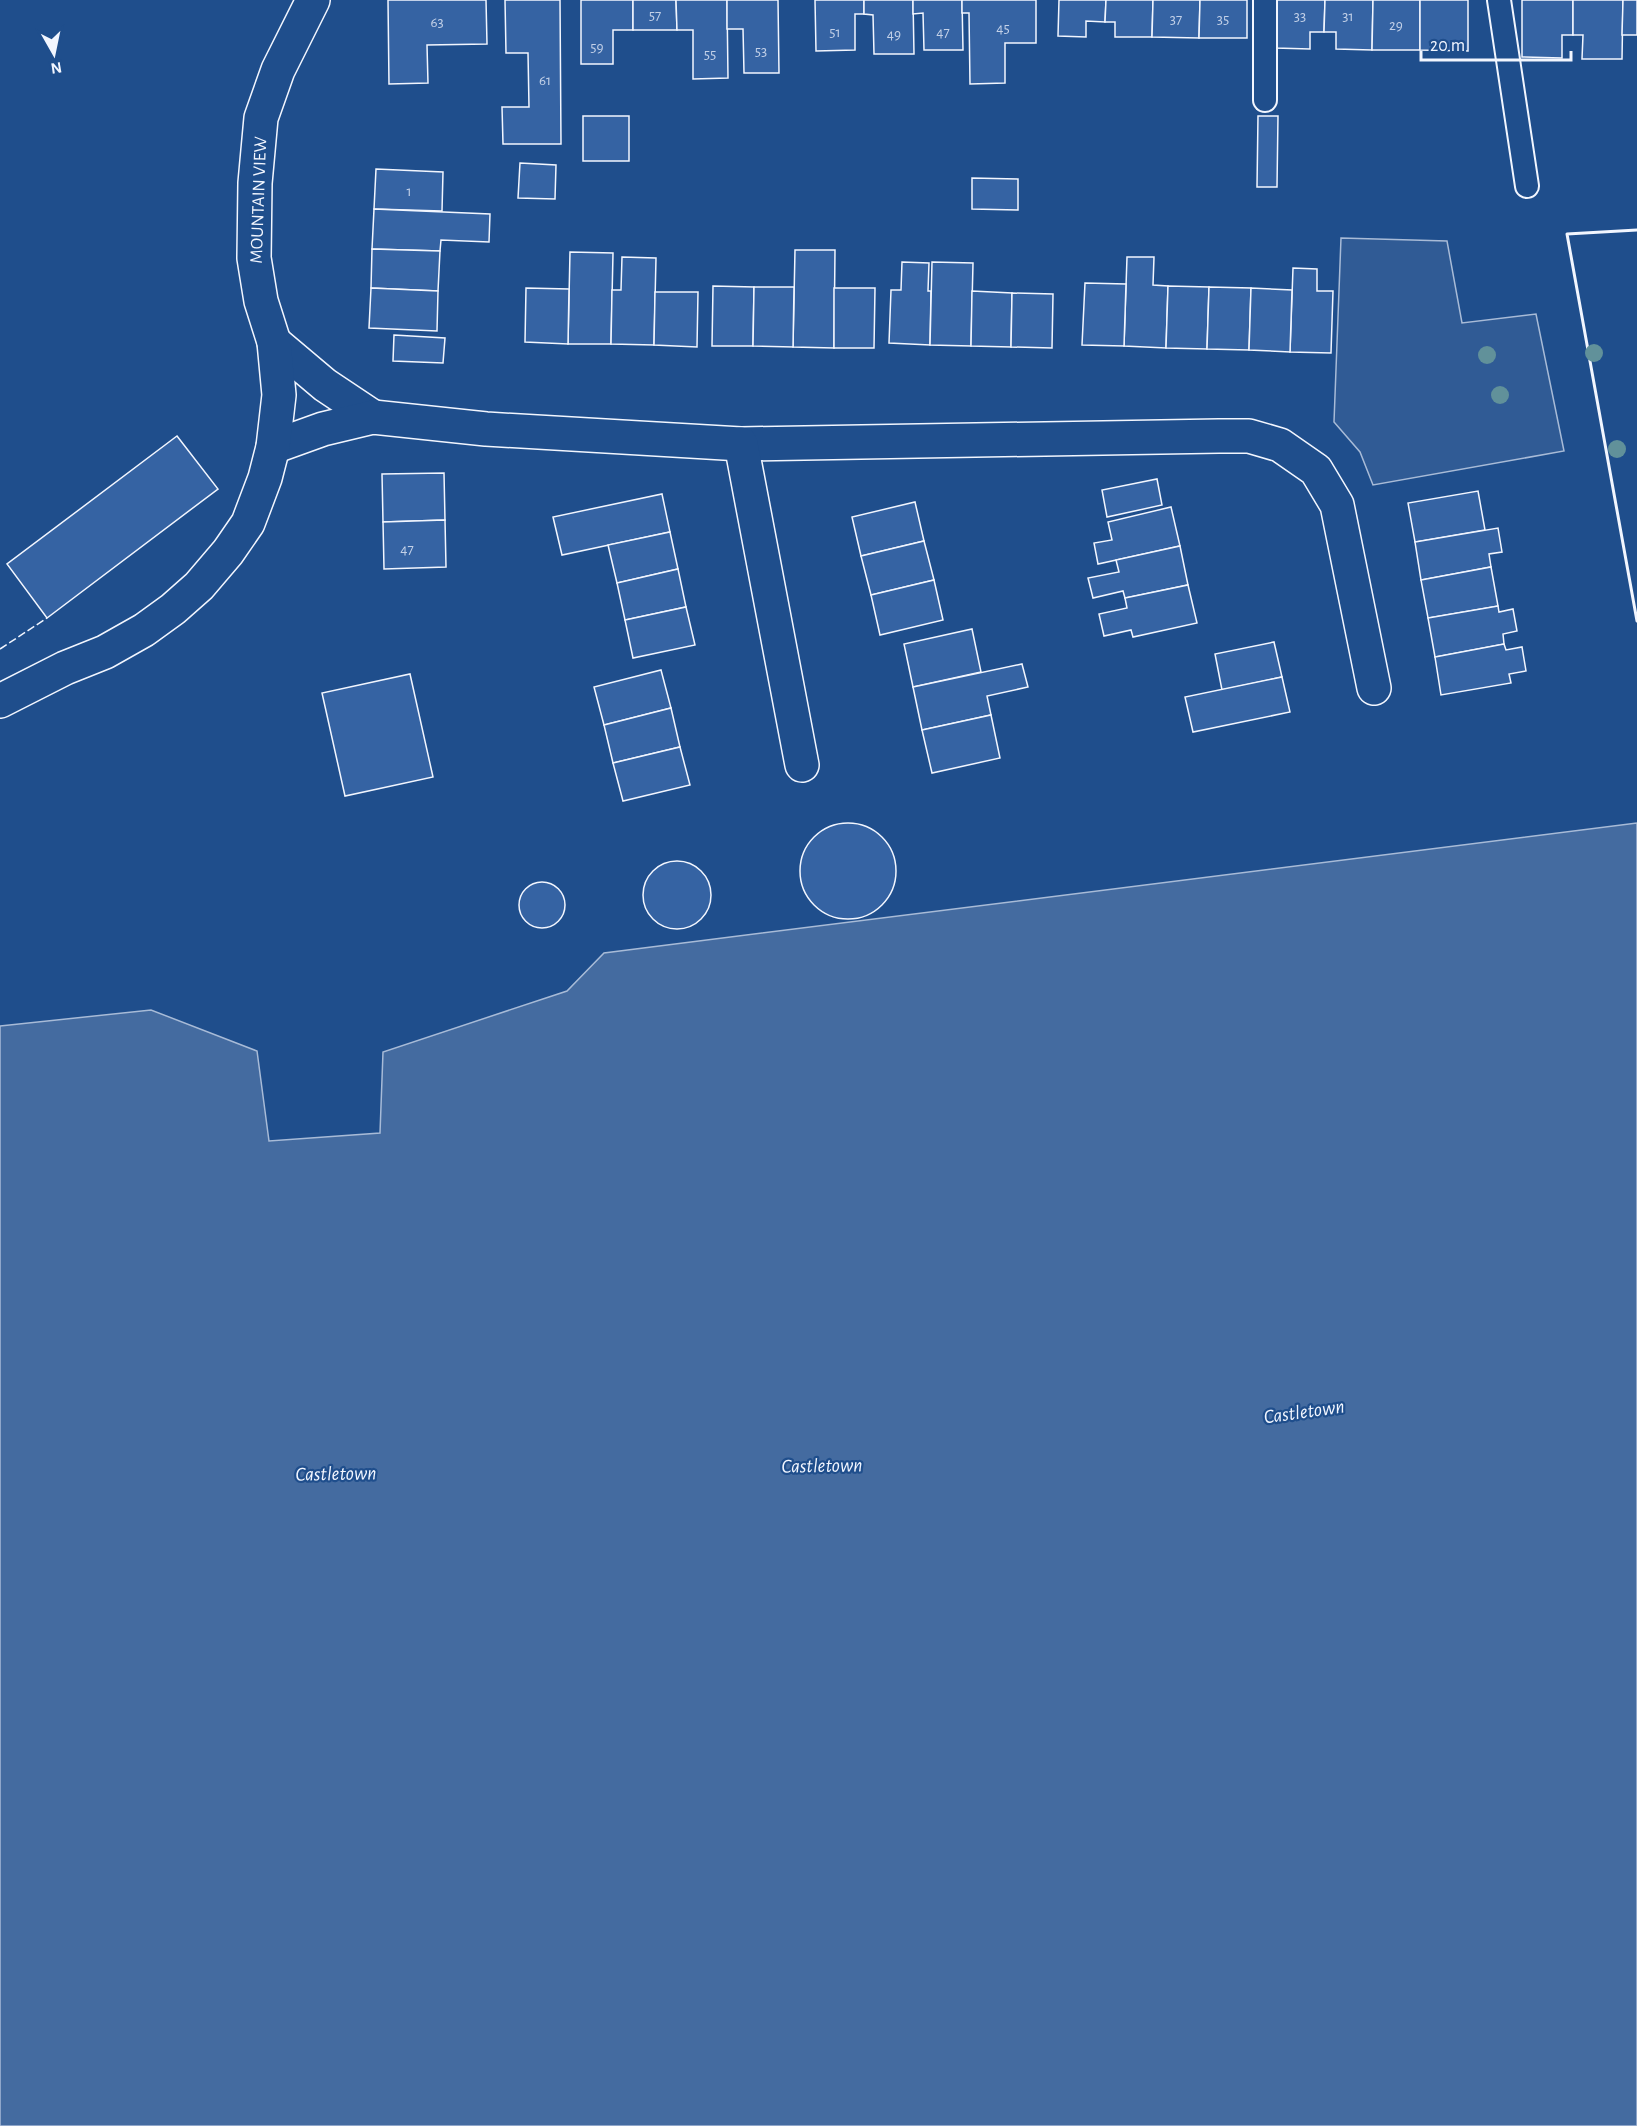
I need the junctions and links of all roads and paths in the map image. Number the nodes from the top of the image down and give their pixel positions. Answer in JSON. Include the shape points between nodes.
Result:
{"nodes":[{"id":1,"x":313,"y":0,"type":"edge"},
{"id":2,"x":1265,"y":0,"type":"edge"},
{"id":3,"x":1499,"y":0,"type":"edge"},
{"id":4,"x":1265,"y":100,"type":"dead end"},
{"id":5,"x":1527,"y":186,"type":"dead end"},
{"id":6,"x":274,"y":342,"type":"junction"},
{"id":7,"x":374,"y":417,"type":"junction"},
{"id":8,"x":741,"y":444,"type":"junction"},
{"id":9,"x":273,"y":447,"type":"junction"},
{"id":10,"x":1374,"y":688,"type":"dead end"},
{"id":11,"x":0,"y":701,"type":"edge"},
{"id":12,"x":802,"y":765,"type":"dead end"}],
"edges":[{"from":1,"to":6,"type":"street","name":"MOUNTAIN VIEW","via":[[278,70],[261,118],[254,258],[261,301]]},
{"from":2,"to":4,"type":"lane"},
{"from":3,"to":5,"type":"lane"},
{"from":6,"to":7,"type":"street","via":[[325,385]]},
{"from":6,"to":9,"type":"street","name":"MOUNTAIN VIEW","via":[[279,395]]},
{"from":7,"to":8,"type":"street","via":[[486,429]]},
{"from":7,"to":9,"type":"street","via":[[323,429]]},
{"from":8,"to":10,"type":"street","via":[[1249,436],[1280,445],[1316,470],[1337,505]]},
{"from":8,"to":12,"type":"street"},
{"from":9,"to":11,"type":"street","name":"MOUNTAIN VIEW","via":[[248,523],[199,586],[144,630]]}]}
